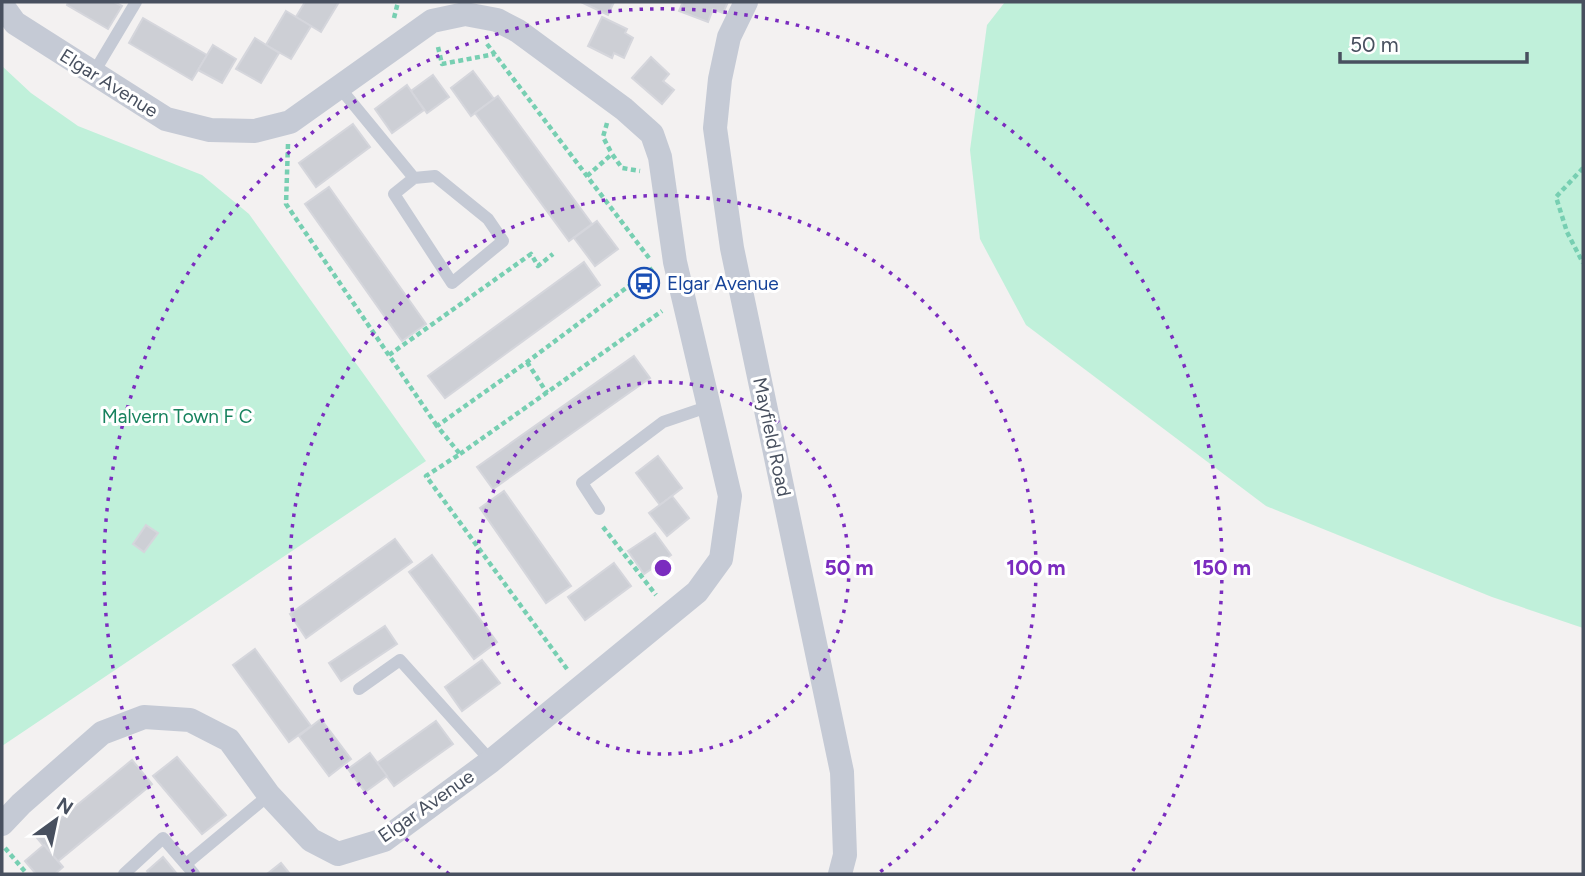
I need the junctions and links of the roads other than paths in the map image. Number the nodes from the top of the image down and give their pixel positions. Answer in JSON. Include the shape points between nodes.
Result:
{"nodes":[{"id":1,"x":136,"y":2,"type":"edge"},
{"id":2,"x":746,"y":2,"type":"edge"},
{"id":3,"x":2,"y":5,"type":"edge"},
{"id":4,"x":502,"y":11,"type":"edge"},
{"id":5,"x":93,"y":74,"type":"junction"},
{"id":6,"x":340,"y":88,"type":"junction"},
{"id":7,"x":414,"y":178,"type":"junction"},
{"id":8,"x":710,"y":406,"type":"junction"},
{"id":9,"x":599,"y":509,"type":"road end"},
{"id":10,"x":359,"y":689,"type":"dead end"},
{"id":11,"x":491,"y":761,"type":"junction"},
{"id":12,"x":268,"y":794,"type":"junction"},
{"id":13,"x":2,"y":824,"type":"edge"},
{"id":14,"x":340,"y":864,"type":"edge"},
{"id":15,"x":190,"y":869,"type":"edge"},
{"id":16,"x":124,"y":874,"type":"edge"},
{"id":17,"x":840,"y":874,"type":"edge"}],
"edges":[{"from":1,"to":5,"type":"lane"},
{"from":2,"to":17,"type":"street","name":"Mayfield Road","via":[[729,37],[715,128],[732,248],[842,772],[845,855]]},
{"from":3,"to":5,"type":"street","name":"Elgar Avenue","via":[[15,23]]},
{"from":4,"to":6,"type":"street","name":"Elgar Avenue","via":[[432,21]]},
{"from":4,"to":8,"type":"street","name":"Elgar Avenue","via":[[529,39],[652,134]]},
{"from":5,"to":6,"type":"street","name":"Elgar Avenue","via":[[166,119],[209,130],[255,131],[290,122]]},
{"from":6,"to":7,"type":"lane"},
{"from":7,"to":7,"type":"lane","via":[[394,194],[452,283],[503,241],[488,219],[435,176]]},
{"from":8,"to":9,"type":"lane","via":[[663,422],[582,483]]},
{"from":8,"to":11,"type":"street","name":"Elgar Avenue","via":[[730,496],[721,559],[697,592],[671,615]]},
{"from":10,"to":11,"type":"lane","via":[[400,660]]},
{"from":11,"to":14,"type":"street","name":"Elgar Avenue","via":[[384,840]]},
{"from":12,"to":13,"type":"street","name":"Elgar Avenue","via":[[229,740],[190,720],[144,717],[102,733]]},
{"from":12,"to":14,"type":"street","name":"Elgar Avenue"},
{"from":12,"to":15,"type":"lane"},
{"from":15,"to":16,"type":"lane","via":[[163,838]]}]}
